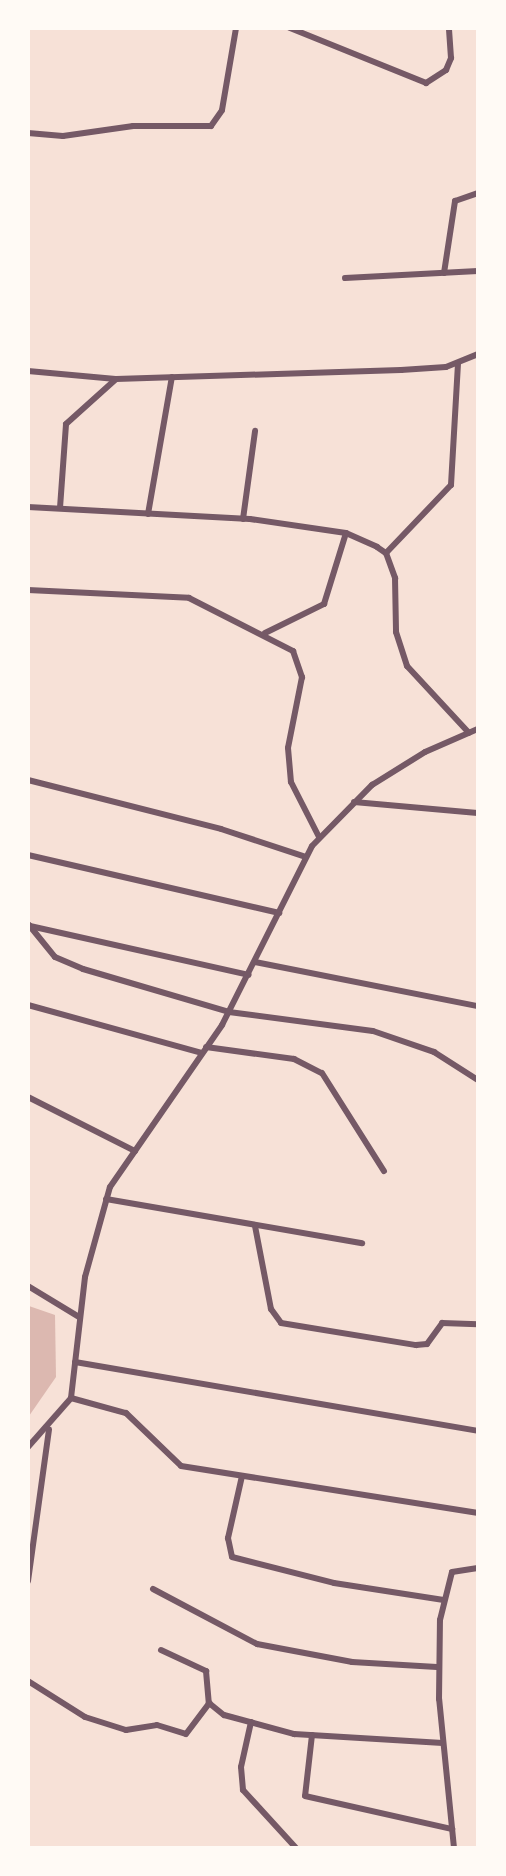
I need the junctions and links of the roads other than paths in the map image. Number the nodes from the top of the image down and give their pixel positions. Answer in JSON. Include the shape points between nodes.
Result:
{"nodes":[{"id":1,"x":236,"y":28,"type":"edge"},
{"id":2,"x":290,"y":28,"type":"edge"},
{"id":3,"x":449,"y":28,"type":"edge"},
{"id":4,"x":28,"y":133,"type":"edge"},
{"id":5,"x":477,"y":193,"type":"edge"},
{"id":6,"x":477,"y":271,"type":"edge"},
{"id":7,"x":444,"y":273,"type":"junction"},
{"id":8,"x":345,"y":278,"type":"dead end"},
{"id":9,"x":477,"y":354,"type":"edge"},
{"id":10,"x":458,"y":364,"type":"junction"},
{"id":11,"x":28,"y":371,"type":"edge"},
{"id":12,"x":172,"y":377,"type":"junction"},
{"id":13,"x":116,"y":379,"type":"junction"},
{"id":14,"x":255,"y":432,"type":"dead end"},
{"id":15,"x":28,"y":507,"type":"edge"},
{"id":16,"x":60,"y":508,"type":"junction"},
{"id":17,"x":148,"y":514,"type":"junction"},
{"id":18,"x":243,"y":519,"type":"junction"},
{"id":19,"x":346,"y":534,"type":"junction"},
{"id":20,"x":386,"y":553,"type":"junction"},
{"id":21,"x":28,"y":590,"type":"edge"},
{"id":22,"x":265,"y":633,"type":"junction"},
{"id":23,"x":477,"y":729,"type":"edge"},
{"id":24,"x":469,"y":733,"type":"junction"},
{"id":25,"x":28,"y":780,"type":"edge"},
{"id":26,"x":354,"y":802,"type":"junction"},
{"id":27,"x":477,"y":813,"type":"edge"},
{"id":28,"x":319,"y":837,"type":"junction"},
{"id":29,"x":28,"y":855,"type":"edge"},
{"id":30,"x":306,"y":857,"type":"junction"},
{"id":31,"x":279,"y":913,"type":"junction"},
{"id":32,"x":29,"y":925,"type":"edge"},
{"id":33,"x":255,"y":962,"type":"junction"},
{"id":34,"x":249,"y":975,"type":"junction"},
{"id":35,"x":28,"y":1005,"type":"edge"},
{"id":36,"x":477,"y":1006,"type":"edge"},
{"id":37,"x":229,"y":1012,"type":"junction"},
{"id":38,"x":204,"y":1050,"type":"junction"},
{"id":39,"x":477,"y":1080,"type":"edge"},
{"id":40,"x":28,"y":1096,"type":"edge"},
{"id":41,"x":135,"y":1151,"type":"junction"},
{"id":42,"x":384,"y":1171,"type":"dead end"},
{"id":43,"x":106,"y":1199,"type":"junction"},
{"id":44,"x":255,"y":1226,"type":"junction"},
{"id":45,"x":363,"y":1243,"type":"dead end"},
{"id":46,"x":28,"y":1286,"type":"edge"},
{"id":47,"x":79,"y":1317,"type":"junction"},
{"id":48,"x":477,"y":1324,"type":"edge"},
{"id":49,"x":75,"y":1362,"type":"junction"},
{"id":50,"x":71,"y":1398,"type":"junction"},
{"id":51,"x":49,"y":1429,"type":"junction"},
{"id":52,"x":477,"y":1431,"type":"edge"},
{"id":53,"x":28,"y":1447,"type":"edge"},
{"id":54,"x":242,"y":1476,"type":"junction"},
{"id":55,"x":477,"y":1513,"type":"edge"},
{"id":56,"x":477,"y":1568,"type":"edge"},
{"id":57,"x":28,"y":1581,"type":"edge"},
{"id":58,"x":153,"y":1589,"type":"dead end"},
{"id":59,"x":444,"y":1600,"type":"junction"},
{"id":60,"x":161,"y":1650,"type":"dead end"},
{"id":61,"x":437,"y":1667,"type":"junction"},
{"id":62,"x":28,"y":1680,"type":"edge"},
{"id":63,"x":209,"y":1703,"type":"junction"},
{"id":64,"x":250,"y":1722,"type":"junction"},
{"id":65,"x":312,"y":1735,"type":"junction"},
{"id":66,"x":443,"y":1743,"type":"junction"},
{"id":67,"x":452,"y":1829,"type":"junction"},
{"id":68,"x":296,"y":1848,"type":"edge"},
{"id":69,"x":454,"y":1848,"type":"edge"}],
"edges":[{"from":1,"to":4,"type":"street","via":[[222,110],[211,126],[134,126],[63,136]]},
{"from":2,"to":3,"type":"street","via":[[426,83],[446,70],[452,58]]},
{"from":5,"to":7,"type":"street","via":[[454,201]]},
{"from":6,"to":7,"type":"street"},
{"from":7,"to":8,"type":"street"},
{"from":9,"to":10,"type":"street"},
{"from":10,"to":12,"type":"street"},
{"from":10,"to":20,"type":"street","via":[[451,485]]},
{"from":11,"to":13,"type":"street"},
{"from":12,"to":13,"type":"street"},
{"from":12,"to":17,"type":"street"},
{"from":13,"to":16,"type":"street","via":[[66,424]]},
{"from":14,"to":18,"type":"street"},
{"from":15,"to":16,"type":"street"},
{"from":16,"to":17,"type":"street"},
{"from":17,"to":18,"type":"street"},
{"from":18,"to":19,"type":"street"},
{"from":19,"to":20,"type":"street"},
{"from":19,"to":22,"type":"street","via":[[324,604]]},
{"from":20,"to":24,"type":"street","via":[[395,578],[400,650],[437,703]]},
{"from":21,"to":22,"type":"street","via":[[189,598]]},
{"from":22,"to":28,"type":"street","via":[[299,660],[301,695],[288,764],[297,800]]},
{"from":23,"to":24,"type":"street"},
{"from":24,"to":26,"type":"street","via":[[408,762]]},
{"from":25,"to":30,"type":"street","via":[[221,829]]},
{"from":26,"to":27,"type":"street"},
{"from":26,"to":28,"type":"street"},
{"from":28,"to":30,"type":"street"},
{"from":29,"to":31,"type":"street"},
{"from":30,"to":31,"type":"street"},
{"from":31,"to":33,"type":"street"},
{"from":32,"to":34,"type":"street"},
{"from":32,"to":37,"type":"street","via":[[55,957]]},
{"from":33,"to":34,"type":"street"},
{"from":33,"to":36,"type":"street"},
{"from":34,"to":37,"type":"street"},
{"from":35,"to":38,"type":"street"},
{"from":37,"to":38,"type":"street"},
{"from":37,"to":39,"type":"street","via":[[373,1030],[434,1052]]},
{"from":38,"to":41,"type":"street"},
{"from":38,"to":42,"type":"street","via":[[294,1059],[322,1073]]},
{"from":40,"to":41,"type":"street"},
{"from":41,"to":43,"type":"street"},
{"from":43,"to":44,"type":"street"},
{"from":43,"to":47,"type":"street"},
{"from":44,"to":45,"type":"street"},
{"from":44,"to":48,"type":"street","via":[[272,1309],[282,1323],[416,1345],[427,1344],[442,1323]]},
{"from":46,"to":47,"type":"street"},
{"from":47,"to":49,"type":"street"},
{"from":49,"to":50,"type":"street"},
{"from":49,"to":52,"type":"street"},
{"from":50,"to":51,"type":"street"},
{"from":50,"to":54,"type":"street","via":[[126,1413],[182,1466]]},
{"from":51,"to":53,"type":"street"},
{"from":51,"to":57,"type":"street"},
{"from":54,"to":55,"type":"street"},
{"from":54,"to":59,"type":"street","via":[[228,1538],[232,1557],[334,1583]]},
{"from":56,"to":59,"type":"street","via":[[452,1572]]},
{"from":58,"to":61,"type":"street","via":[[257,1644],[342,1661]]},
{"from":59,"to":61,"type":"street"},
{"from":60,"to":63,"type":"street","via":[[206,1671]]},
{"from":61,"to":66,"type":"street"},
{"from":62,"to":63,"type":"street","via":[[85,1717],[126,1730],[157,1725],[186,1734]]},
{"from":63,"to":64,"type":"street","via":[[224,1715]]},
{"from":64,"to":65,"type":"street"},
{"from":64,"to":68,"type":"street","via":[[241,1767],[243,1790]]},
{"from":65,"to":66,"type":"street"},
{"from":65,"to":67,"type":"street","via":[[305,1796]]},
{"from":66,"to":67,"type":"street"},
{"from":67,"to":69,"type":"street"}]}
